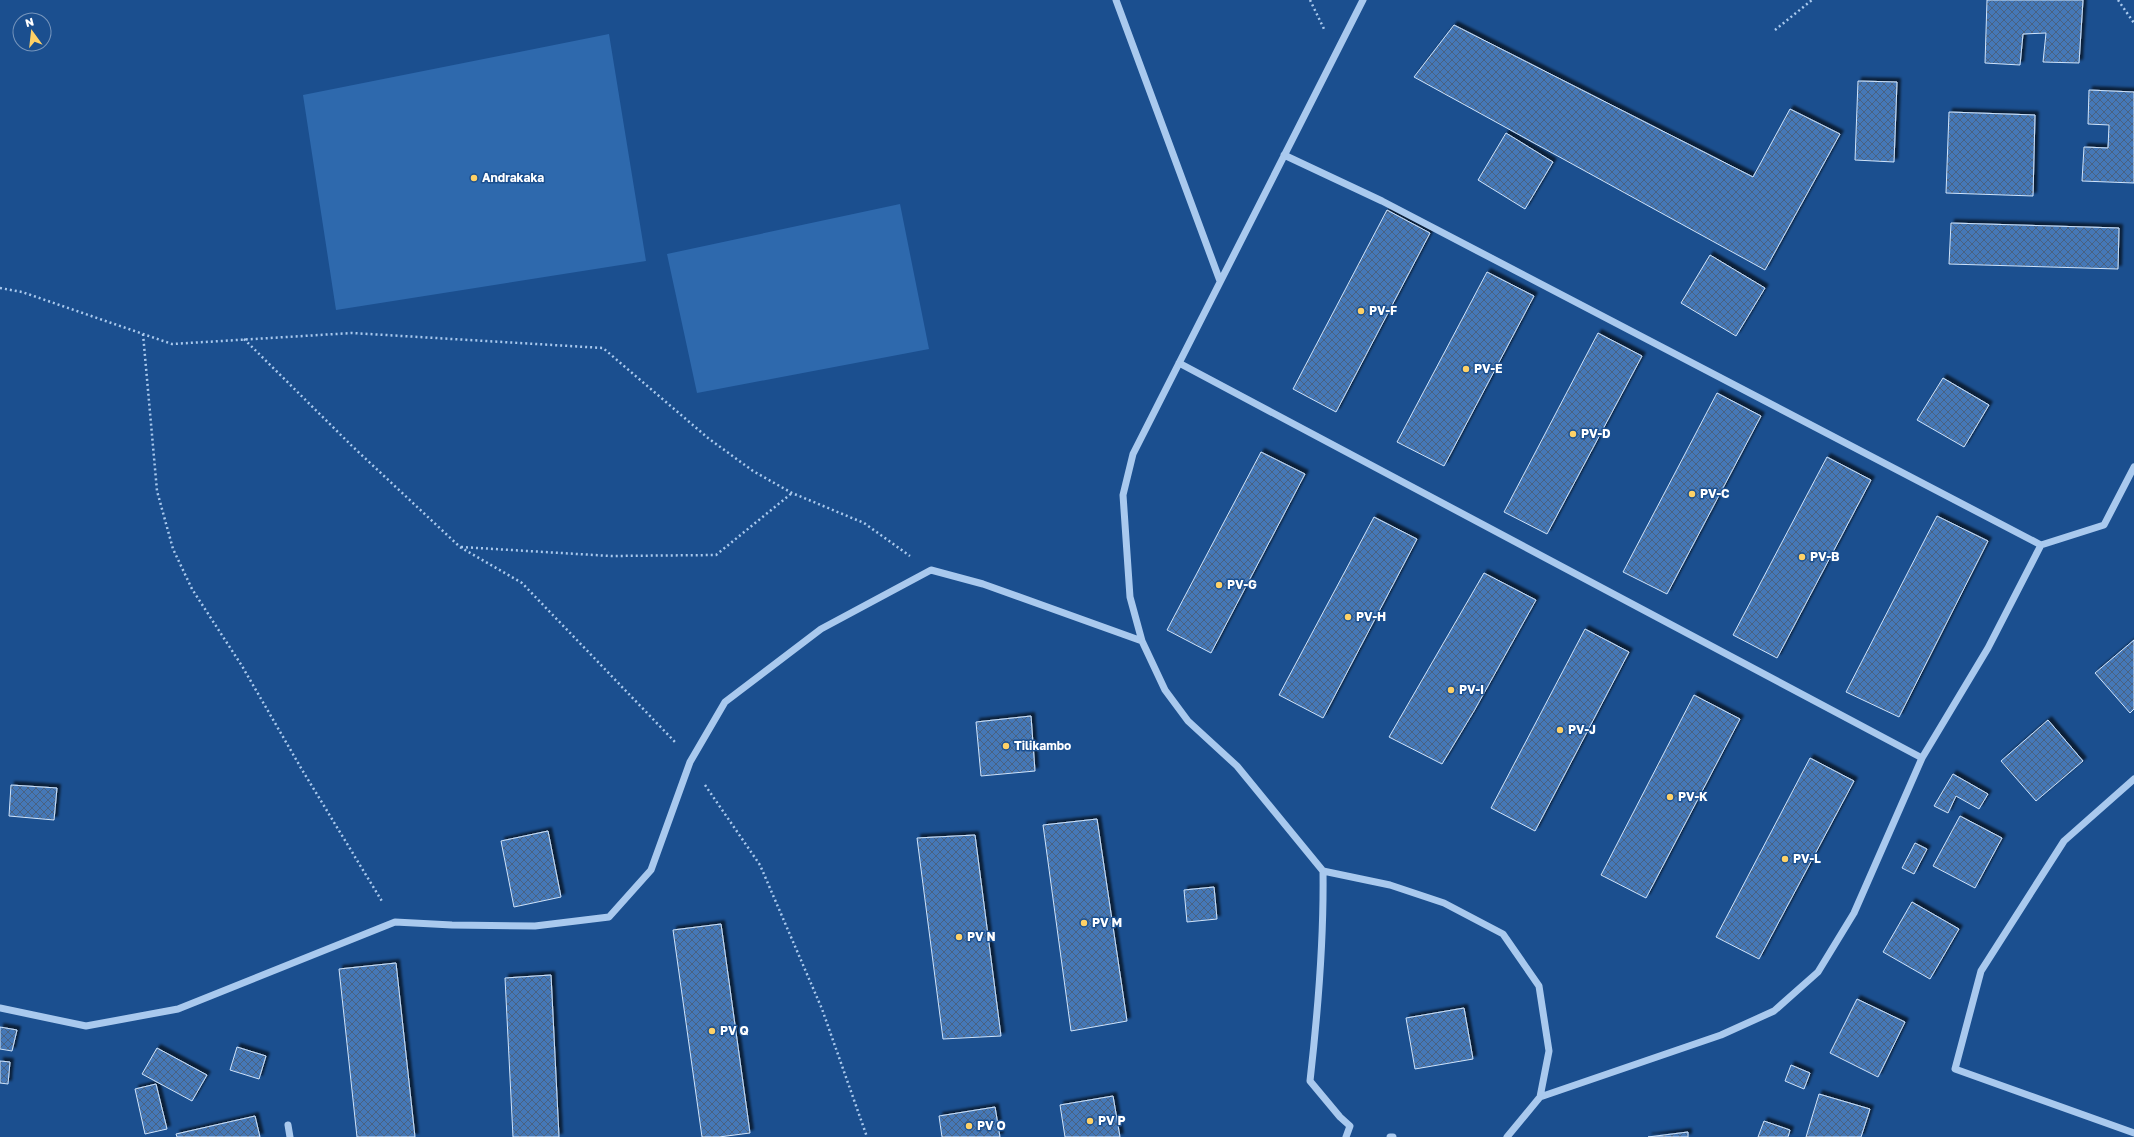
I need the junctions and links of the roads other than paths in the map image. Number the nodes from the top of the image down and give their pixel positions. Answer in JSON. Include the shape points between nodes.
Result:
{"nodes":[{"id":1,"x":1116,"y":0,"type":"edge"},
{"id":2,"x":1363,"y":0,"type":"edge"},
{"id":3,"x":1284,"y":155,"type":"junction"},
{"id":4,"x":1220,"y":281,"type":"junction"},
{"id":5,"x":1179,"y":363,"type":"junction"},
{"id":6,"x":2134,"y":467,"type":"edge"},
{"id":7,"x":2041,"y":545,"type":"junction"},
{"id":8,"x":1142,"y":641,"type":"junction"},
{"id":9,"x":1922,"y":758,"type":"junction"},
{"id":10,"x":2134,"y":779,"type":"edge"},
{"id":11,"x":1322,"y":872,"type":"junction"},
{"id":12,"x":0,"y":1008,"type":"edge"},
{"id":13,"x":1540,"y":1097,"type":"junction"},
{"id":14,"x":288,"y":1124,"type":"dead end"},
{"id":15,"x":2134,"y":1133,"type":"edge"},
{"id":16,"x":290,"y":1137,"type":"edge"},
{"id":17,"x":1346,"y":1137,"type":"edge"},
{"id":18,"x":1507,"y":1137,"type":"edge"}],
"edges":[{"from":1,"to":4,"type":"street"},
{"from":2,"to":3,"type":"street"},
{"from":3,"to":4,"type":"street"},
{"from":3,"to":7,"type":"street","via":[[1389,204]]},
{"from":4,"to":5,"type":"street"},
{"from":5,"to":8,"type":"street","via":[[1133,454],[1123,495],[1130,597]]},
{"from":5,"to":9,"type":"street"},
{"from":6,"to":7,"type":"street","via":[[2104,524]]},
{"from":7,"to":9,"type":"street","via":[[1988,648]]},
{"from":8,"to":11,"type":"street","via":[[1164,690],[1188,721],[1237,766]]},
{"from":8,"to":12,"type":"street","via":[[983,584],[931,570],[821,630],[725,702],[690,762],[651,870],[610,917],[534,926],[452,926],[395,922],[178,1009],[86,1026]]},
{"from":9,"to":13,"type":"street","via":[[1854,913],[1818,972],[1774,1011],[1721,1035]]},
{"from":10,"to":15,"type":"street","via":[[2064,841],[1981,971],[1955,1069]]},
{"from":11,"to":13,"type":"street","via":[[1390,885],[1444,903],[1503,934],[1539,986],[1549,1051]]},
{"from":11,"to":17,"type":"street","via":[[1320,994],[1310,1081],[1350,1126]]},
{"from":13,"to":18,"type":"street"},
{"from":14,"to":16,"type":"street"}]}
